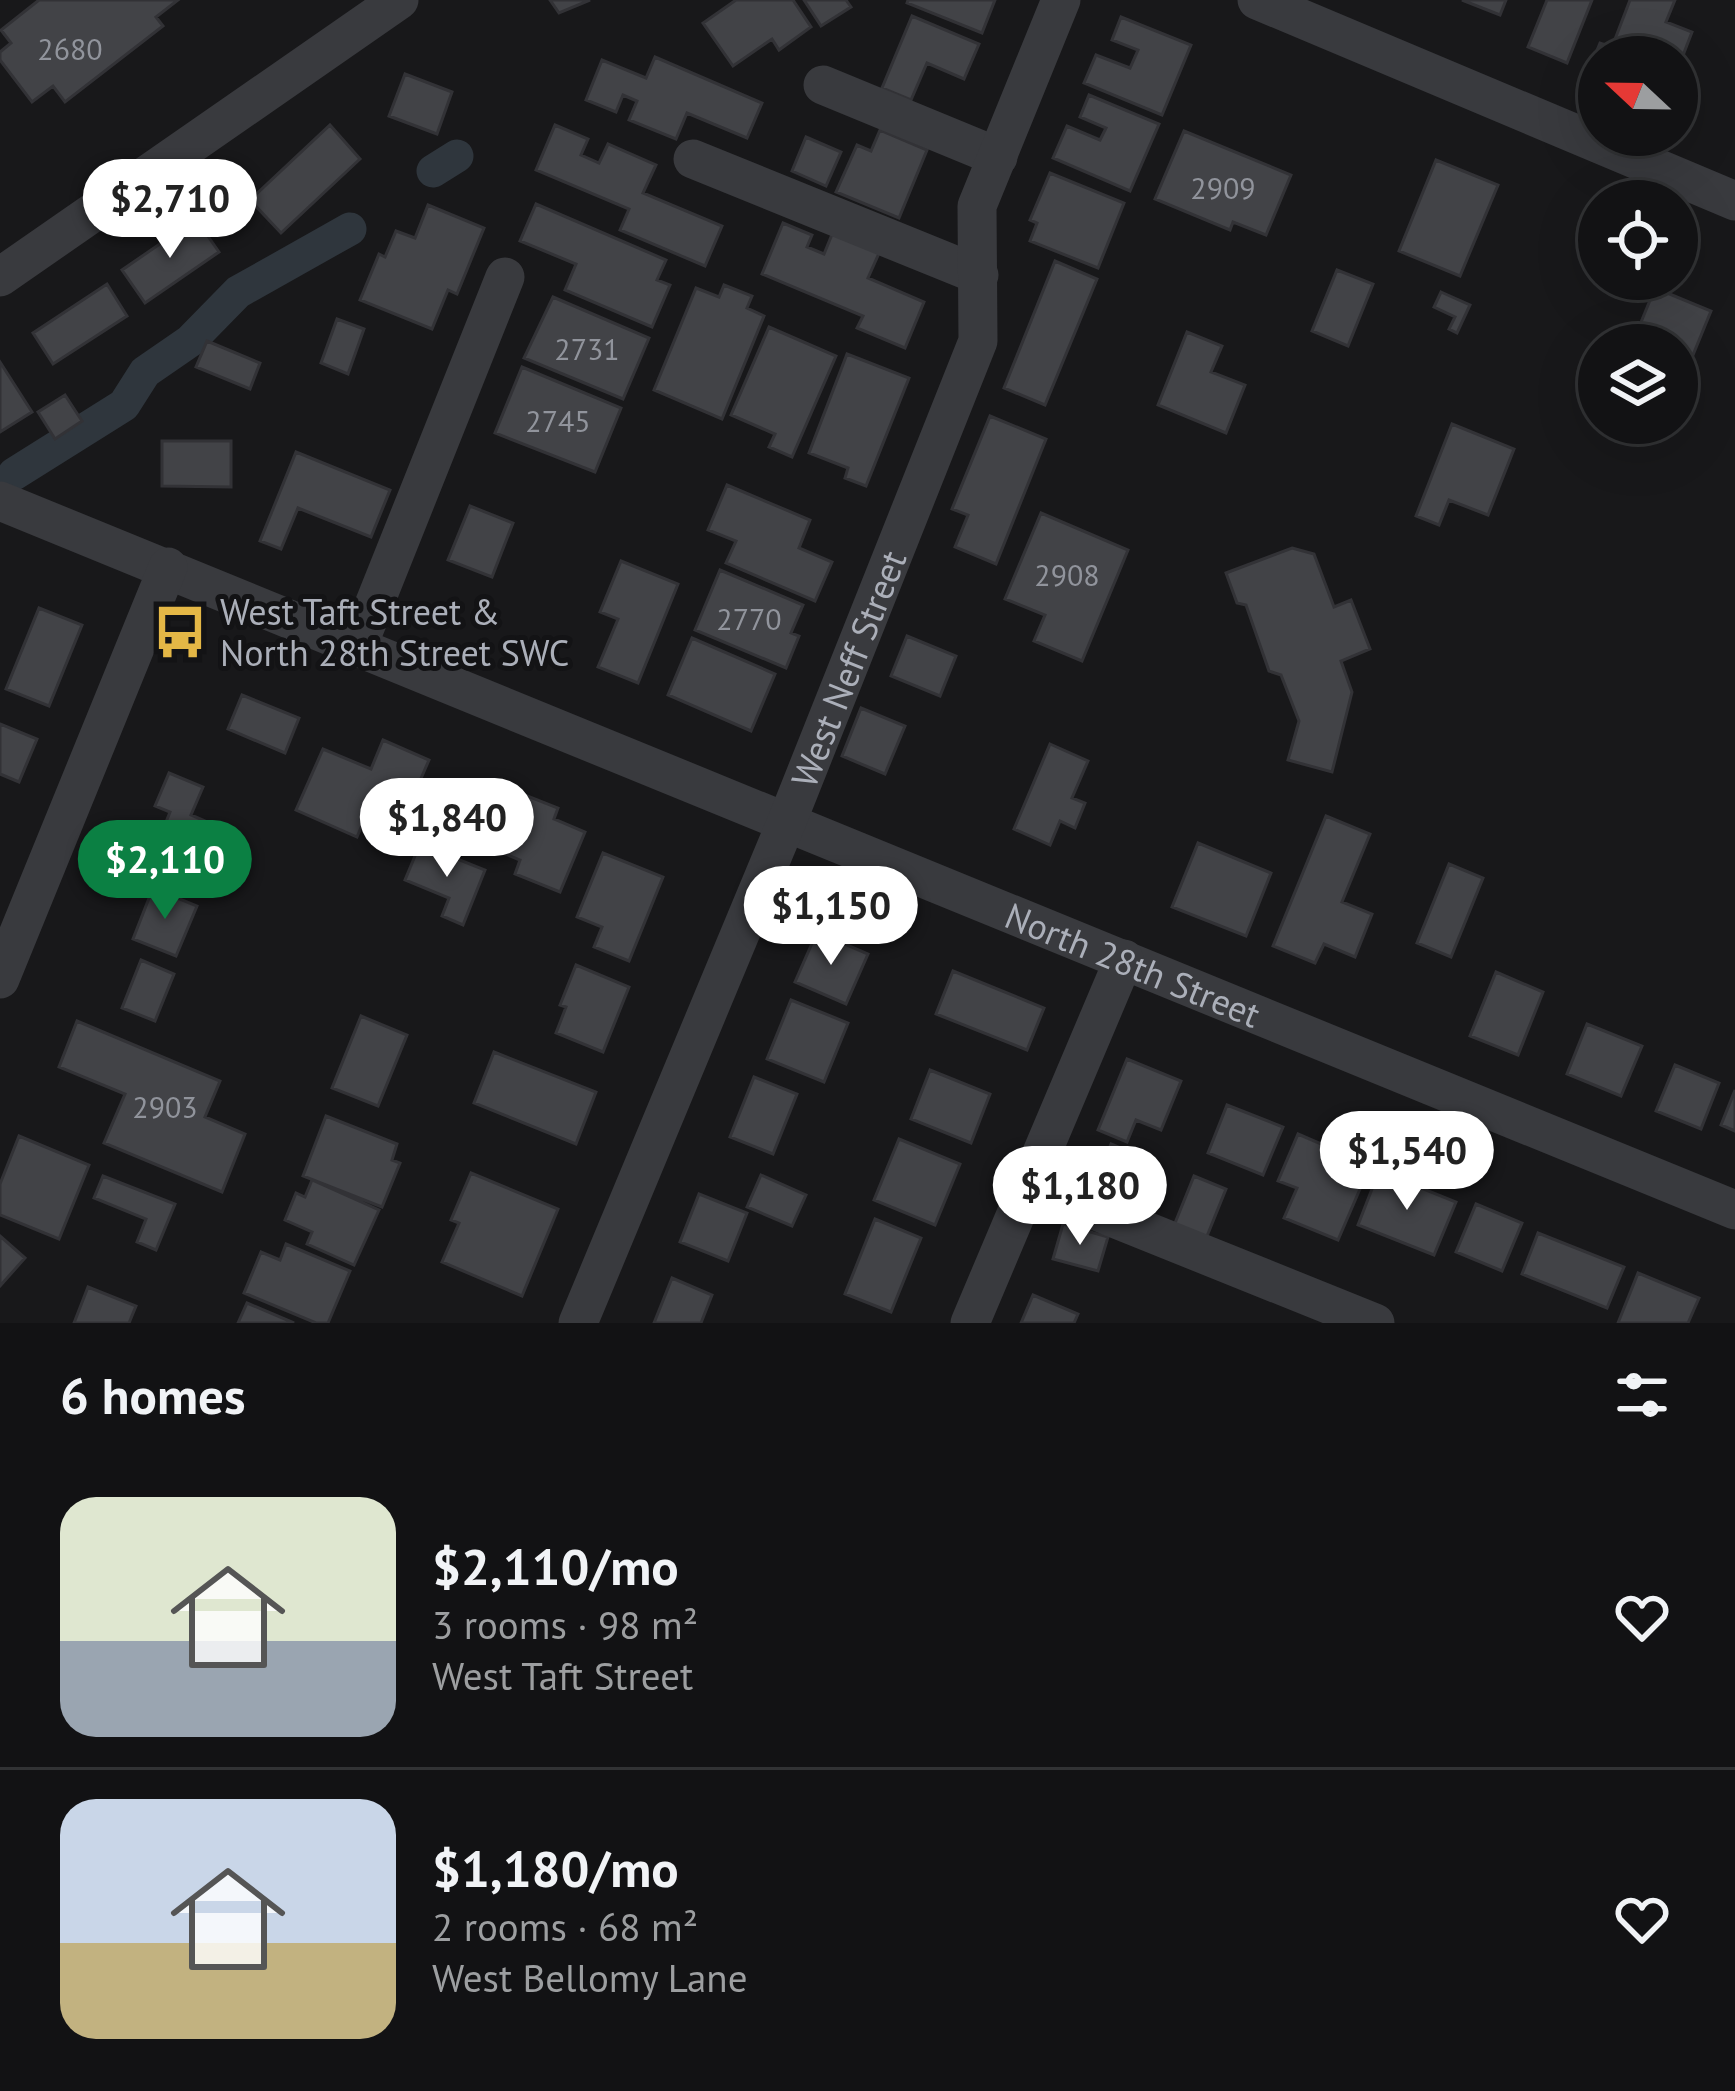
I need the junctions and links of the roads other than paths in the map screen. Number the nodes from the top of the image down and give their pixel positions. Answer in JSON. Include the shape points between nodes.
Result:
{"nodes":[{"id":1,"x":399,"y":0,"type":"edge"},
{"id":2,"x":1061,"y":0,"type":"edge"},
{"id":3,"x":1263,"y":1,"type":"edge"},
{"id":4,"x":823,"y":85,"type":"dead end"},
{"id":5,"x":998,"y":157,"type":"junction"},
{"id":6,"x":693,"y":159,"type":"dead end"},
{"id":7,"x":1735,"y":201,"type":"edge"},
{"id":8,"x":979,"y":275,"type":"junction"},
{"id":9,"x":0,"y":277,"type":"edge"},
{"id":10,"x":505,"y":277,"type":"dead end"},
{"id":11,"x":0,"y":500,"type":"edge"},
{"id":12,"x":168,"y":567,"type":"junction"},
{"id":13,"x":358,"y":645,"type":"junction"},
{"id":14,"x":787,"y":821,"type":"junction"},
{"id":15,"x":45,"y":864,"type":"junction"},
{"id":16,"x":0,"y":896,"type":"edge"},
{"id":17,"x":1124,"y":959,"type":"junction"},
{"id":18,"x":0,"y":979,"type":"edge"},
{"id":19,"x":1029,"y":1184,"type":"junction"},
{"id":20,"x":1735,"y":1210,"type":"edge"},
{"id":21,"x":578,"y":1323,"type":"edge"},
{"id":22,"x":970,"y":1323,"type":"edge"},
{"id":23,"x":1375,"y":1323,"type":"edge"}],
"edges":[{"from":1,"to":9,"type":"street"},
{"from":2,"to":5,"type":"street","name":"West Neff Street"},
{"from":3,"to":7,"type":"street"},
{"from":4,"to":5,"type":"street"},
{"from":5,"to":8,"type":"street","name":"West Neff Street","via":[[977,206]]},
{"from":6,"to":8,"type":"street"},
{"from":8,"to":14,"type":"street","name":"West Neff Street","via":[[978,340]]},
{"from":10,"to":13,"type":"street"},
{"from":11,"to":12,"type":"street","name":"North 28th Street"},
{"from":12,"to":13,"type":"street","name":"North 28th Street"},
{"from":12,"to":15,"type":"street"},
{"from":13,"to":14,"type":"street","name":"North 28th Street"},
{"from":14,"to":17,"type":"street","name":"North 28th Street"},
{"from":14,"to":21,"type":"street","name":"West Neff Street"},
{"from":15,"to":16,"type":"street"},
{"from":15,"to":18,"type":"street"},
{"from":17,"to":19,"type":"street"},
{"from":17,"to":20,"type":"street","name":"North 28th Street"},
{"from":19,"to":22,"type":"street"},
{"from":19,"to":23,"type":"street"}]}
